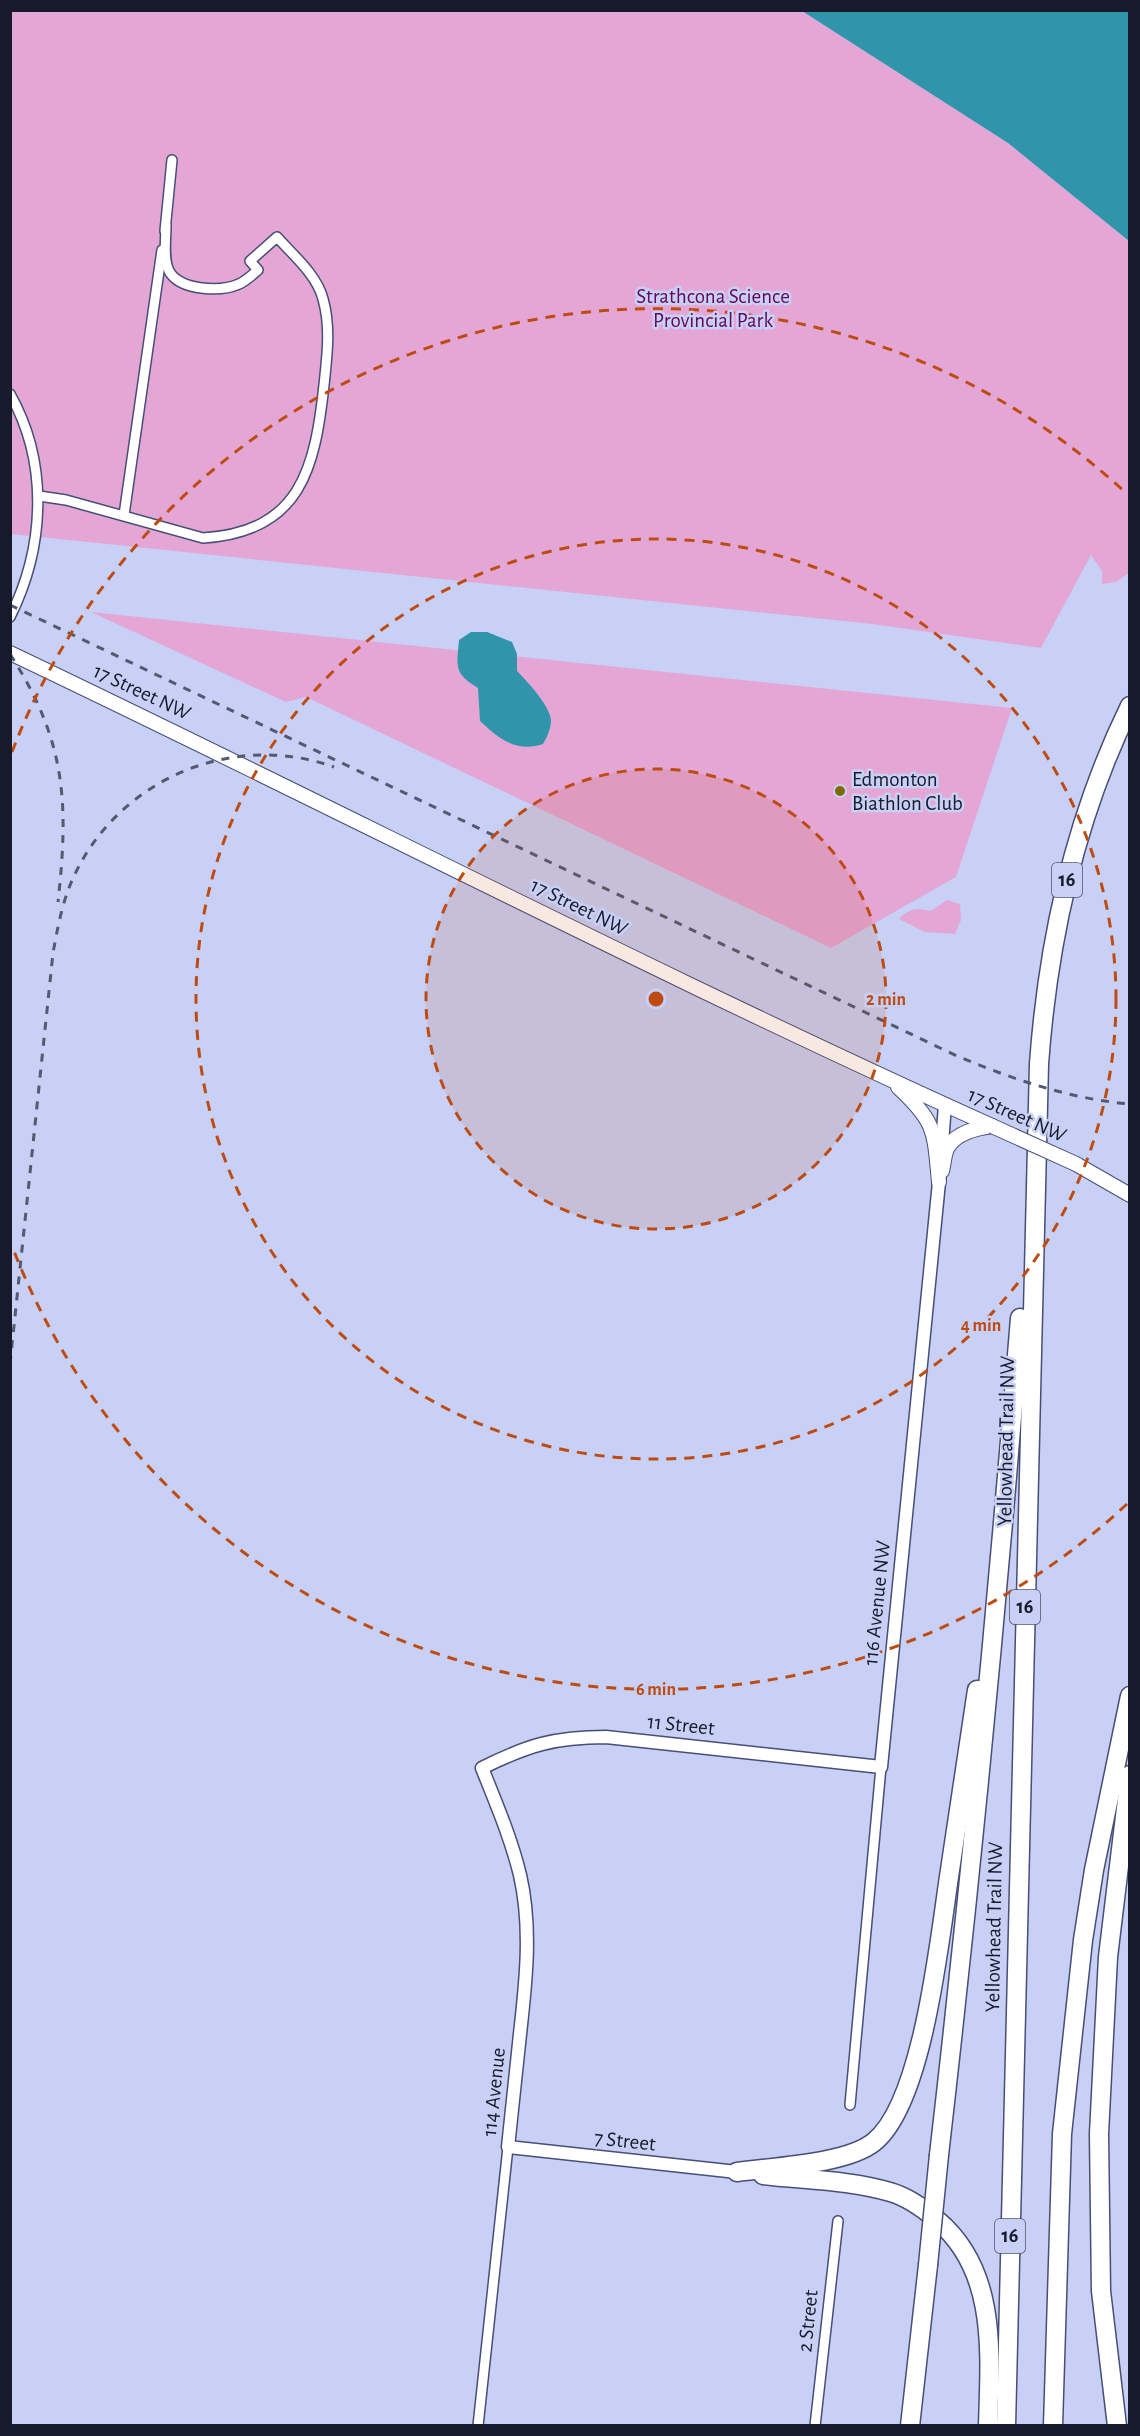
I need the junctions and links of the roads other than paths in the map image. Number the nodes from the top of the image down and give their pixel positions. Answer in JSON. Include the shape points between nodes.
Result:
{"nodes":[{"id":1,"x":172,"y":160,"type":"dead end"},
{"id":2,"x":166,"y":225,"type":"junction"},
{"id":3,"x":10,"y":394,"type":"edge"},
{"id":4,"x":39,"y":496,"type":"junction"},
{"id":5,"x":124,"y":515,"type":"junction"},
{"id":6,"x":10,"y":617,"type":"edge"},
{"id":7,"x":10,"y":653,"type":"edge"},
{"id":8,"x":1130,"y":706,"type":"edge"},
{"id":9,"x":890,"y":1079,"type":"junction"},
{"id":10,"x":945,"y":1104,"type":"junction"},
{"id":11,"x":992,"y":1126,"type":"junction"},
{"id":12,"x":1035,"y":1168,"type":"junction"},
{"id":13,"x":939,"y":1182,"type":"junction"},
{"id":14,"x":1130,"y":1196,"type":"edge"},
{"id":15,"x":998,"y":1595,"type":"junction"},
{"id":16,"x":1130,"y":1696,"type":"edge"},
{"id":17,"x":881,"y":1767,"type":"junction"},
{"id":18,"x":482,"y":1768,"type":"joint"},
{"id":19,"x":1130,"y":1775,"type":"edge"},
{"id":20,"x":850,"y":2105,"type":"dead end"},
{"id":21,"x":508,"y":2148,"type":"junction"},
{"id":22,"x":737,"y":2172,"type":"junction"},
{"id":23,"x":838,"y":2221,"type":"dead end"},
{"id":24,"x":922,"y":2330,"type":"junction"},
{"id":25,"x":478,"y":2426,"type":"edge"},
{"id":26,"x":814,"y":2426,"type":"edge"},
{"id":27,"x":910,"y":2426,"type":"edge"},
{"id":28,"x":923,"y":2426,"type":"edge"},
{"id":29,"x":988,"y":2426,"type":"edge"},
{"id":30,"x":1006,"y":2426,"type":"edge"},
{"id":31,"x":1053,"y":2426,"type":"edge"},
{"id":32,"x":1117,"y":2426,"type":"edge"}],
"edges":[{"from":1,"to":2,"type":"street"},
{"from":2,"to":5,"type":"street"},
{"from":2,"to":5,"type":"street","via":[[168,270],[188,285],[238,285],[258,270],[250,261],[277,237],[311,275],[324,300],[328,346],[321,412],[314,452],[293,496],[281,510],[243,533],[203,538]]},
{"from":3,"to":4,"type":"street","via":[[34,451]]},
{"from":4,"to":5,"type":"street"},
{"from":4,"to":6,"type":"street","via":[[28,574]]},
{"from":7,"to":9,"type":"main road","name":"17 Street NW"},
{"from":8,"to":12,"type":"highway","name":"Yellowhead Trail NW","number":"16","via":[[1085,817],[1049,968],[1039,1064]]},
{"from":9,"to":10,"type":"main road","name":"17 Street NW"},
{"from":9,"to":13,"type":"main road","via":[[929,1121]]},
{"from":10,"to":11,"type":"main road","name":"17 Street NW"},
{"from":10,"to":13,"type":"street","name":"116 Avenue NW"},
{"from":11,"to":13,"type":"main road","via":[[975,1128],[947,1147]]},
{"from":11,"to":14,"type":"main road","name":"17 Street NW","bridge":true,"via":[[1076,1164]]},
{"from":12,"to":15,"type":"highway"},
{"from":12,"to":30,"type":"highway","name":"Yellowhead Trail NW","number":"16"},
{"from":13,"to":17,"type":"street","name":"116 Avenue NW"},
{"from":15,"to":22,"type":"highway","via":[[982,1657],[926,2015],[901,2101],[883,2134],[857,2151],[835,2159]]},
{"from":15,"to":24,"type":"highway","bridge":true},
{"from":16,"to":31,"type":"highway","via":[[1083,1940],[1062,2134]]},
{"from":17,"to":18,"type":"street","name":"11 Street","via":[[569,1737],[508,1755]]},
{"from":17,"to":20,"type":"street","name":"116 Avenue NW"},
{"from":18,"to":21,"type":"street","name":"114 Avenue","via":[[508,1836],[526,1912],[525,1992]]},
{"from":19,"to":32,"type":"highway","via":[[1108,1957],[1099,2134],[1101,2291]]},
{"from":21,"to":22,"type":"street","name":"7 Street"},
{"from":21,"to":25,"type":"street","name":"114 Avenue"},
{"from":22,"to":29,"type":"highway","via":[[892,2192],[943,2224],[965,2252],[984,2302],[990,2346]]},
{"from":23,"to":26,"type":"street","name":"2 Street"},
{"from":24,"to":27,"type":"highway"},
{"from":24,"to":28,"type":"highway"}]}
